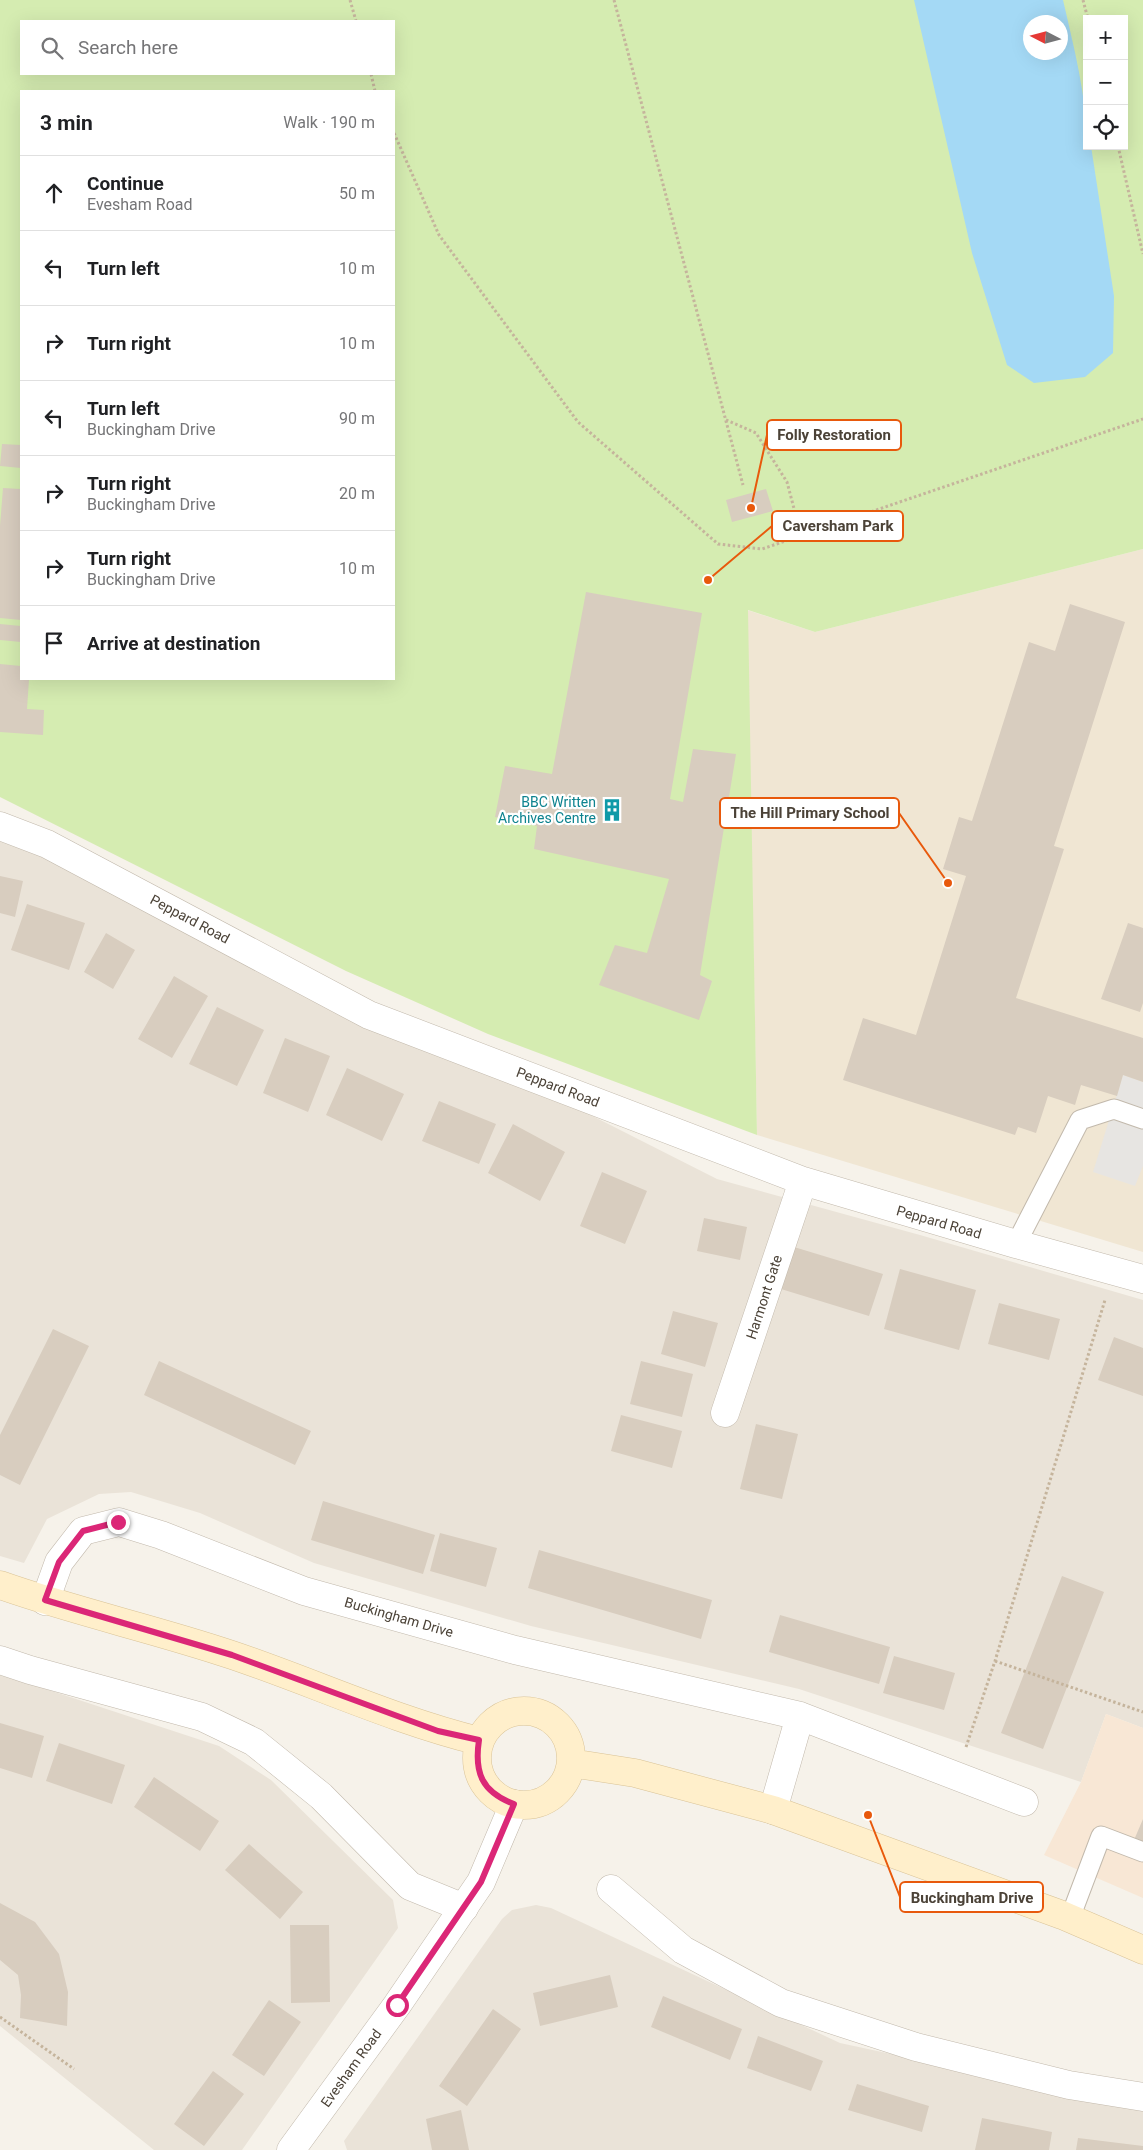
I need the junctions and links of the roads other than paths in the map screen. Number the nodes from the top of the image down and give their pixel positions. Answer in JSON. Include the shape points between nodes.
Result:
{"nodes":[{"id":1,"x":0,"y":826,"type":"edge"},
{"id":2,"x":1143,"y":1119,"type":"edge"},
{"id":3,"x":802,"y":1181,"type":"junction"},
{"id":4,"x":1016,"y":1244,"type":"junction"},
{"id":5,"x":1143,"y":1279,"type":"edge"},
{"id":6,"x":725,"y":1413,"type":"dead end"},
{"id":7,"x":0,"y":1584,"type":"edge"},
{"id":8,"x":45,"y":1600,"type":"junction"},
{"id":9,"x":0,"y":1660,"type":"edge"},
{"id":10,"x":800,"y":1716,"type":"junction"},
{"id":11,"x":479,"y":1740,"type":"junction"},
{"id":12,"x":571,"y":1763,"type":"junction"},
{"id":13,"x":1024,"y":1802,"type":"dead end"},
{"id":14,"x":514,"y":1804,"type":"junction"},
{"id":15,"x":773,"y":1810,"type":"junction"},
{"id":16,"x":1143,"y":1852,"type":"edge"},
{"id":17,"x":611,"y":1889,"type":"dead end"},
{"id":18,"x":464,"y":1908,"type":"junction"},
{"id":19,"x":1070,"y":1918,"type":"junction"},
{"id":20,"x":1143,"y":1950,"type":"edge"},
{"id":21,"x":1143,"y":2097,"type":"edge"},
{"id":22,"x":291,"y":2150,"type":"edge"}],
"edges":[{"from":1,"to":3,"type":"street","name":"Peppard Road","via":[[47,844],[369,1015]]},
{"from":2,"to":4,"type":"lane","via":[[1114,1109],[1080,1120]]},
{"from":3,"to":4,"type":"street","name":"Peppard Road"},
{"from":3,"to":6,"type":"street","name":"Harmont Gate"},
{"from":4,"to":5,"type":"street","name":"Peppard Road"},
{"from":7,"to":8,"type":"main road"},
{"from":8,"to":10,"type":"street","name":"Buckingham Drive","via":[[59,1562],[83,1531],[118,1522],[313,1594],[515,1650]]},
{"from":8,"to":11,"type":"main road","via":[[232,1655],[438,1731]]},
{"from":9,"to":18,"type":"street","via":[[202,1717],[254,1742],[321,1796],[410,1886]]},
{"from":10,"to":13,"type":"street","name":"Buckingham Drive"},
{"from":10,"to":15,"type":"street"},
{"from":11,"to":12,"type":"main road","via":[[487,1726],[500,1716],[515,1711],[531,1711],[546,1716],[559,1726],[568,1740]]},
{"from":11,"to":14,"type":"main road","via":[[478,1773],[486,1787],[499,1798]]},
{"from":12,"to":14,"type":"main road","via":[[563,1784],[554,1794],[542,1802]]},
{"from":12,"to":15,"type":"main road","via":[[635,1773]]},
{"from":14,"to":18,"type":"street","name":"Evesham Road","via":[[481,1882]]},
{"from":15,"to":19,"type":"main road"},
{"from":16,"to":19,"type":"lane","via":[[1101,1836]]},
{"from":17,"to":21,"type":"street","via":[[683,1950],[781,2003],[916,2047],[1069,2086]]},
{"from":18,"to":22,"type":"street","name":"Evesham Road"},
{"from":19,"to":20,"type":"main road"}]}
